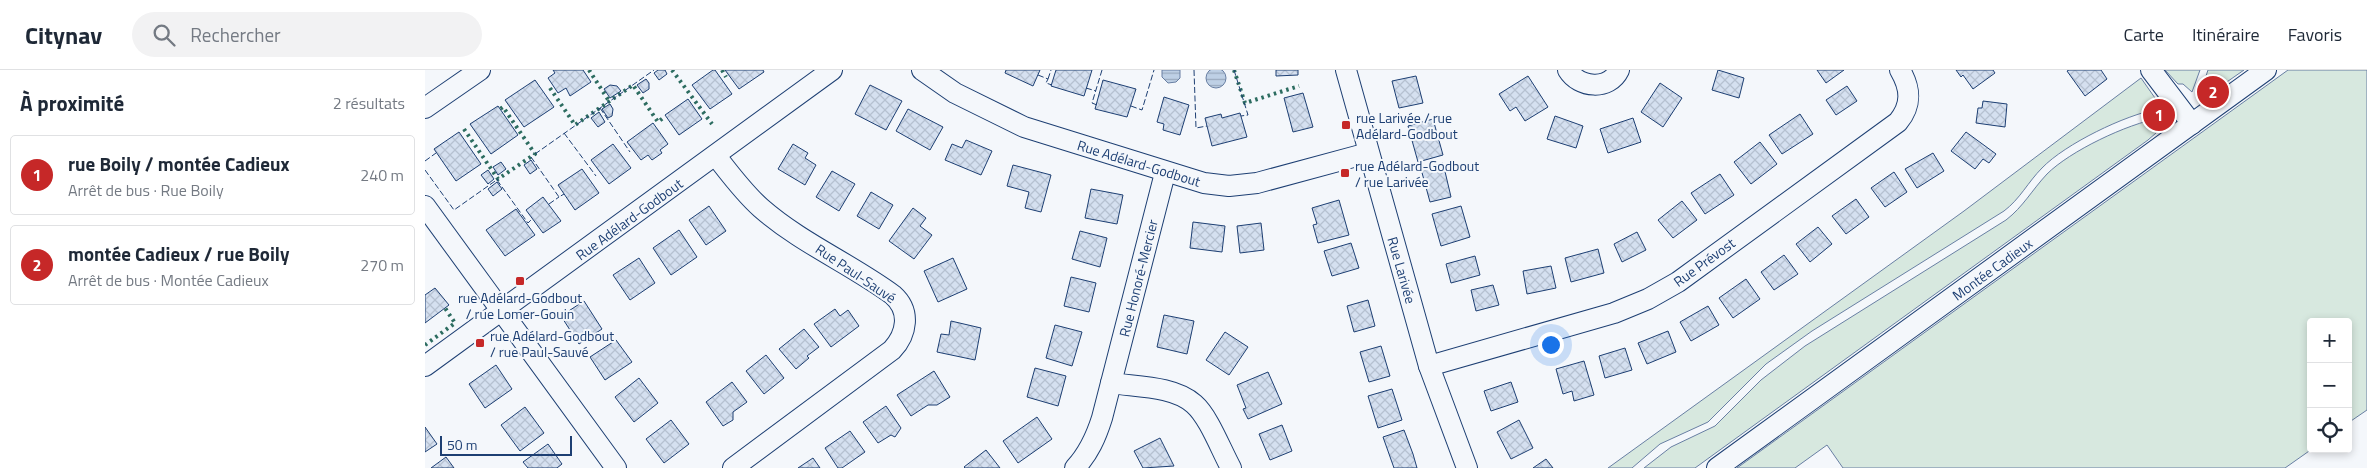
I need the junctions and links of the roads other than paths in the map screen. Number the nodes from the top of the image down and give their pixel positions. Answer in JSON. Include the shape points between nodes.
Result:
{"nodes":[{"id":1,"x":480,"y":70,"type":"edge"},
{"id":2,"x":832,"y":70,"type":"edge"},
{"id":3,"x":922,"y":70,"type":"edge"},
{"id":4,"x":1346,"y":70,"type":"edge"},
{"id":5,"x":1568,"y":70,"type":"edge"},
{"id":6,"x":1619,"y":70,"type":"edge"},
{"id":7,"x":1900,"y":70,"type":"edge"},
{"id":8,"x":2151,"y":70,"type":"edge"},
{"id":9,"x":2266,"y":70,"type":"edge"},
{"id":10,"x":425,"y":108,"type":"edge"},
{"id":11,"x":2192,"y":124,"type":"junction"},
{"id":12,"x":1368,"y":153,"type":"junction"},
{"id":13,"x":716,"y":156,"type":"junction"},
{"id":14,"x":1165,"y":173,"type":"junction"},
{"id":15,"x":425,"y":206,"type":"edge"},
{"id":16,"x":501,"y":310,"type":"junction"},
{"id":17,"x":425,"y":366,"type":"edge"},
{"id":18,"x":1429,"y":366,"type":"junction"},
{"id":19,"x":1111,"y":383,"type":"junction"},
{"id":20,"x":616,"y":468,"type":"edge"},
{"id":21,"x":733,"y":468,"type":"edge"},
{"id":22,"x":1075,"y":468,"type":"edge"},
{"id":23,"x":1231,"y":468,"type":"edge"},
{"id":24,"x":1467,"y":468,"type":"edge"},
{"id":25,"x":1717,"y":468,"type":"edge"}],
"edges":[{"from":1,"to":10,"type":"street"},
{"from":2,"to":13,"type":"street","name":"Rue Adélard-Godbout"},
{"from":3,"to":14,"type":"street","name":"Rue Adélard-Godbout","via":[[955,93],[1007,120]]},
{"from":4,"to":12,"type":"street","name":"Rue Larivée"},
{"from":5,"to":6,"type":"street","via":[[1581,82],[1596,85],[1608,82]]},
{"from":7,"to":18,"type":"street","name":"Rue Prévost","via":[[1907,82],[1909,98],[1904,114],[1897,122],[1679,282],[1614,313]]},
{"from":8,"to":11,"type":"street"},
{"from":9,"to":11,"type":"street","name":"Montée Cadieux"},
{"from":11,"to":25,"type":"street","name":"Montée Cadieux"},
{"from":12,"to":14,"type":"street","name":"Rue Adélard-Godbout","via":[[1241,186],[1203,183]]},
{"from":12,"to":18,"type":"street","name":"Rue Larivée"},
{"from":13,"to":16,"type":"street","name":"Rue Adélard-Godbout"},
{"from":13,"to":21,"type":"street","name":"Rue Paul-Sauvé","via":[[761,209],[893,295],[901,305],[905,319],[901,339],[892,350]]},
{"from":14,"to":19,"type":"street","name":"Rue Honoré-Mercier"},
{"from":15,"to":16,"type":"street"},
{"from":16,"to":17,"type":"street","name":"Rue Adélard-Godbout"},
{"from":16,"to":20,"type":"street"},
{"from":18,"to":24,"type":"street","name":"Rue Larivée"},
{"from":19,"to":22,"type":"street","name":"Rue Honoré-Mercier","via":[[1094,440]]},
{"from":19,"to":23,"type":"street","via":[[1160,390],[1187,398],[1202,414]]}]}
